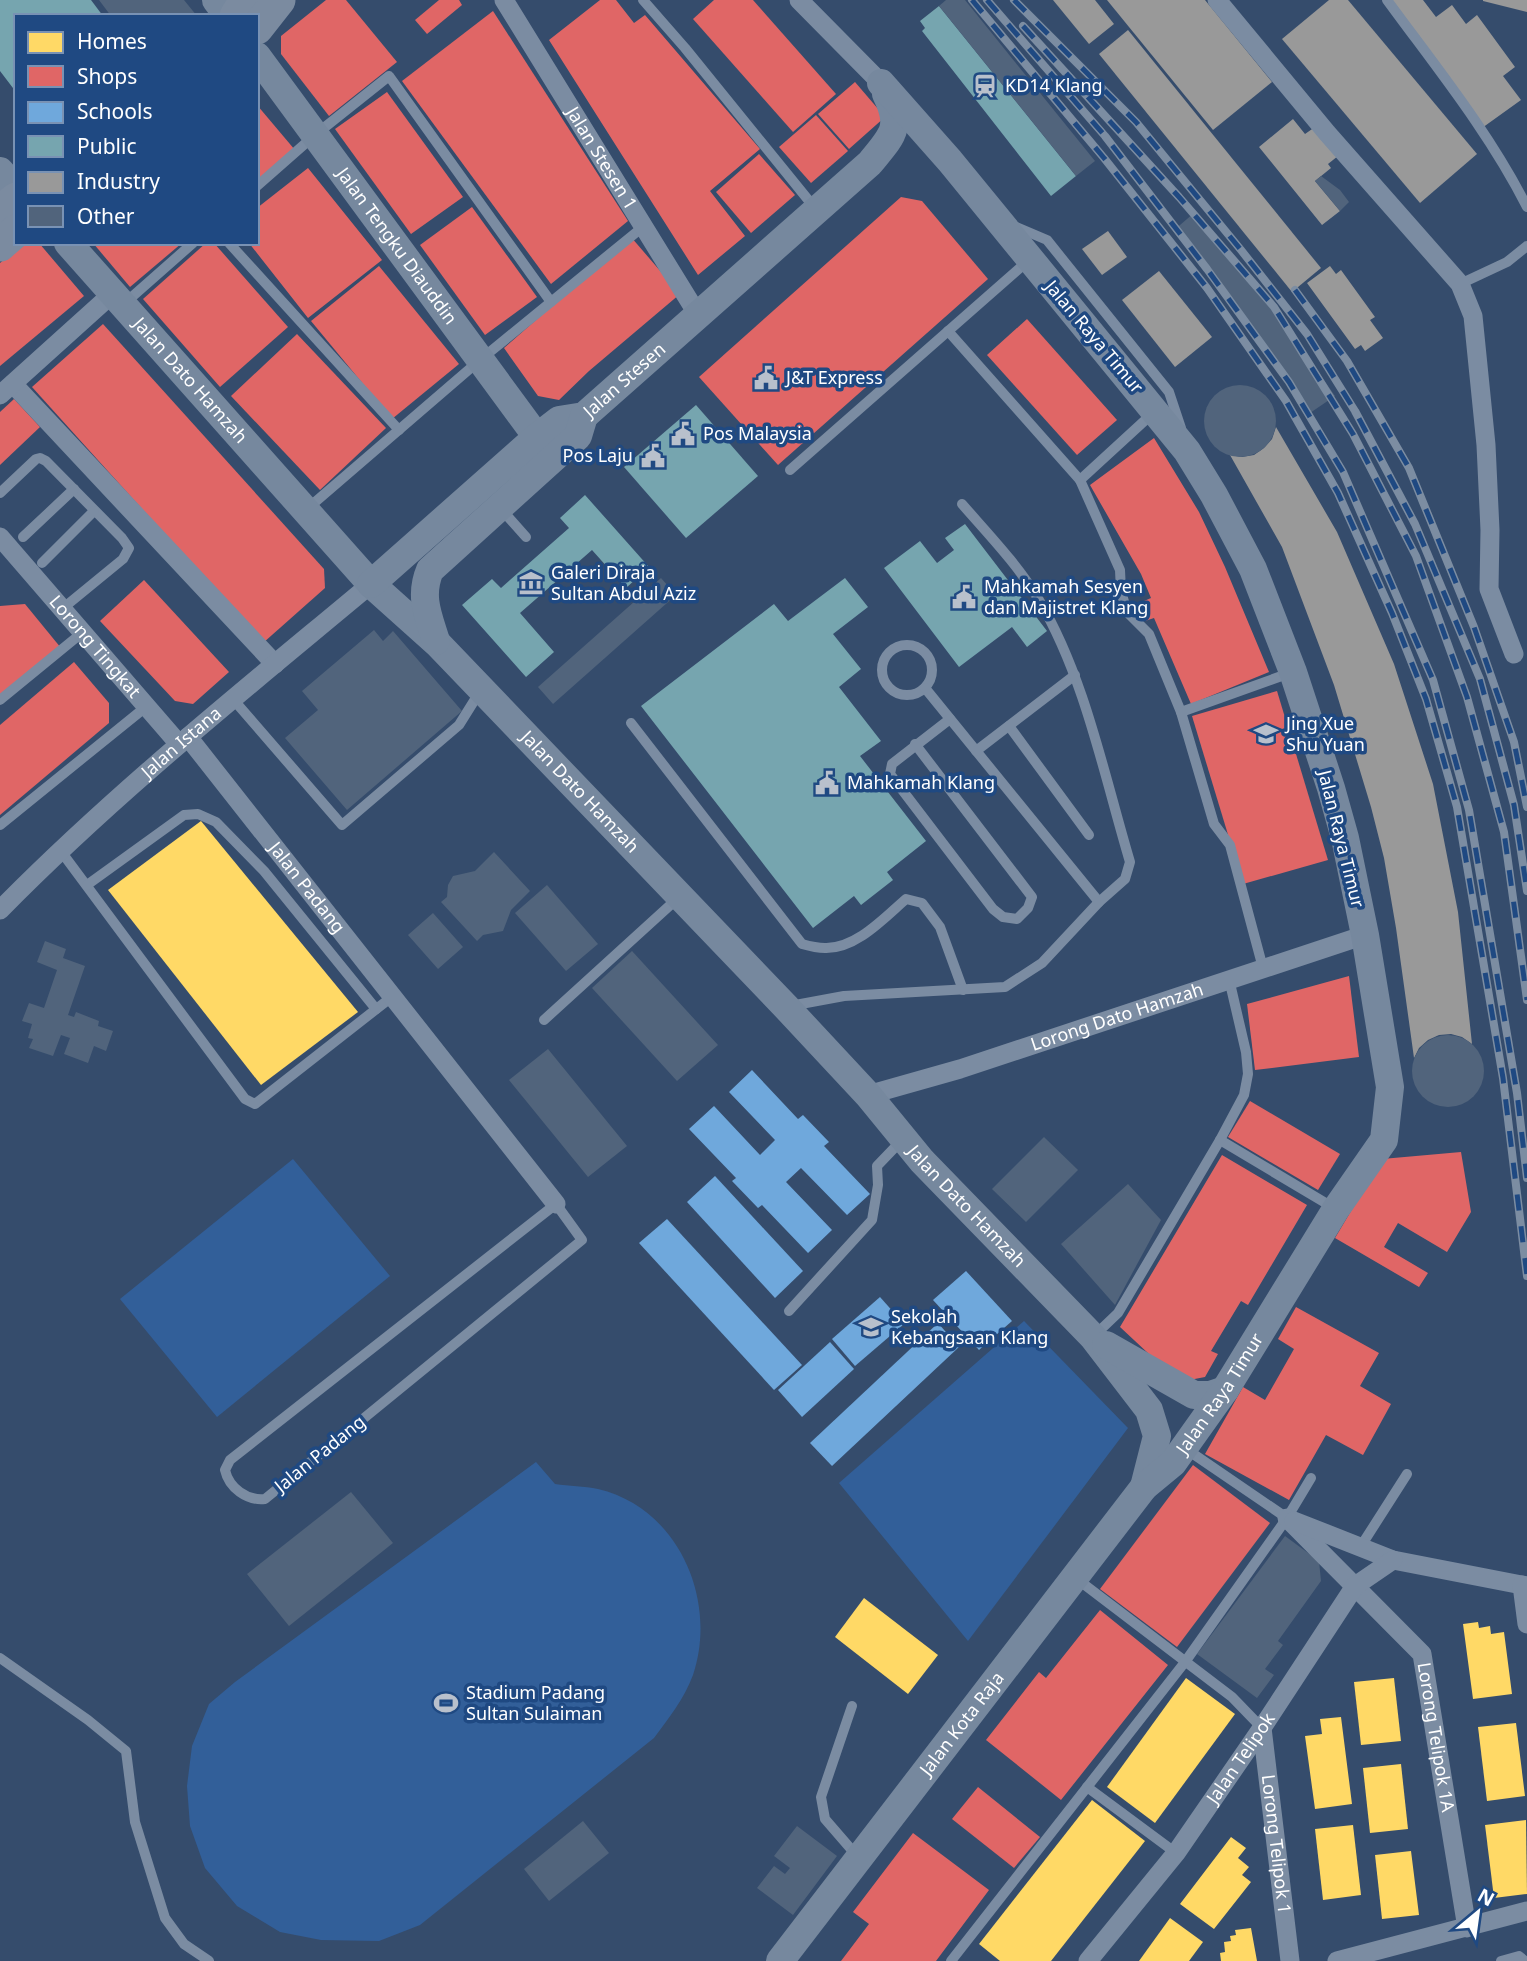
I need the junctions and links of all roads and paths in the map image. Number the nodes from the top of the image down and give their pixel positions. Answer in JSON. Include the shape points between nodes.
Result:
{"nodes":[{"id":1,"x":279,"y":0,"type":"edge"},
{"id":2,"x":504,"y":0,"type":"edge"},
{"id":3,"x":643,"y":0,"type":"edge"},
{"id":4,"x":799,"y":0,"type":"edge"},
{"id":5,"x":1217,"y":0,"type":"edge"},
{"id":6,"x":1387,"y":0,"type":"edge"},
{"id":7,"x":259,"y":25,"type":"edge"},
{"id":8,"x":259,"y":59,"type":"edge"},
{"id":9,"x":881,"y":83,"type":"junction"},
{"id":10,"x":315,"y":135,"type":"junction"},
{"id":11,"x":950,"y":161,"type":"junction"},
{"id":12,"x":870,"y":163,"type":"junction"},
{"id":13,"x":0,"y":171,"type":"edge"},
{"id":14,"x":259,"y":184,"type":"edge"},
{"id":15,"x":14,"y":187,"type":"edge"},
{"id":16,"x":14,"y":201,"type":"edge"},
{"id":17,"x":1527,"y":207,"type":"edge"},
{"id":18,"x":817,"y":210,"type":"junction"},
{"id":19,"x":0,"y":212,"type":"edge"},
{"id":20,"x":998,"y":220,"type":"junction"},
{"id":21,"x":644,"y":226,"type":"junction"},
{"id":22,"x":14,"y":233,"type":"edge"},
{"id":23,"x":0,"y":245,"type":"edge"},
{"id":24,"x":70,"y":245,"type":"edge"},
{"id":25,"x":190,"y":245,"type":"edge"},
{"id":26,"x":231,"y":245,"type":"edge"},
{"id":27,"x":1527,"y":246,"type":"edge"},
{"id":28,"x":1029,"y":260,"type":"junction"},
{"id":29,"x":1460,"y":284,"type":"junction"},
{"id":30,"x":117,"y":300,"type":"junction"},
{"id":31,"x":551,"y":302,"type":"junction"},
{"id":32,"x":698,"y":316,"type":"junction"},
{"id":33,"x":948,"y":331,"type":"junction"},
{"id":34,"x":480,"y":360,"type":"junction"},
{"id":35,"x":6,"y":389,"type":"edge"},
{"id":36,"x":1155,"y":411,"type":"junction"},
{"id":37,"x":584,"y":416,"type":"junction"},
{"id":38,"x":399,"y":430,"type":"junction"},
{"id":39,"x":537,"y":437,"type":"junction"},
{"id":40,"x":1187,"y":451,"type":"junction"},
{"id":41,"x":790,"y":470,"type":"dead end"},
{"id":42,"x":1080,"y":480,"type":"junction"},
{"id":43,"x":74,"y":489,"type":"junction"},
{"id":44,"x":0,"y":493,"type":"edge"},
{"id":45,"x":962,"y":504,"type":"dead end"},
{"id":46,"x":499,"y":507,"type":"junction"},
{"id":47,"x":306,"y":510,"type":"junction"},
{"id":48,"x":94,"y":512,"type":"junction"},
{"id":49,"x":526,"y":537,"type":"dead end"},
{"id":50,"x":9,"y":546,"type":"edge"},
{"id":51,"x":42,"y":563,"type":"dead end"},
{"id":52,"x":371,"y":584,"type":"junction"},
{"id":53,"x":62,"y":609,"type":"junction"},
{"id":54,"x":83,"y":632,"type":"junction"},
{"id":55,"x":438,"y":644,"type":"junction"},
{"id":56,"x":1514,"y":654,"type":"dead end"},
{"id":57,"x":275,"y":664,"type":"junction"},
{"id":58,"x":1293,"y":672,"type":"junction"},
{"id":59,"x":1075,"y":675,"type":"junction"},
{"id":60,"x":925,"y":688,"type":"junction"},
{"id":61,"x":481,"y":690,"type":"junction"},
{"id":62,"x":232,"y":697,"type":"junction"},
{"id":63,"x":0,"y":700,"type":"edge"},
{"id":64,"x":147,"y":706,"type":"junction"},
{"id":65,"x":1181,"y":712,"type":"junction"},
{"id":66,"x":950,"y":719,"type":"junction"},
{"id":67,"x":631,"y":723,"type":"dead end"},
{"id":68,"x":1009,"y":726,"type":"junction"},
{"id":69,"x":184,"y":740,"type":"junction"},
{"id":70,"x":915,"y":744,"type":"junction"},
{"id":71,"x":976,"y":751,"type":"junction"},
{"id":72,"x":0,"y":825,"type":"edge"},
{"id":73,"x":1089,"y":835,"type":"dead end"},
{"id":74,"x":60,"y":849,"type":"junction"},
{"id":75,"x":87,"y":884,"type":"junction"},
{"id":76,"x":680,"y":896,"type":"junction"},
{"id":77,"x":1099,"y":902,"type":"junction"},
{"id":78,"x":0,"y":910,"type":"edge"},
{"id":79,"x":1365,"y":935,"type":"junction"},
{"id":80,"x":1263,"y":968,"type":"junction"},
{"id":81,"x":1229,"y":979,"type":"junction"},
{"id":82,"x":963,"y":990,"type":"junction"},
{"id":83,"x":393,"y":996,"type":"junction"},
{"id":84,"x":786,"y":1007,"type":"junction"},
{"id":85,"x":376,"y":1009,"type":"junction"},
{"id":86,"x":544,"y":1020,"type":"dead end"},
{"id":87,"x":868,"y":1095,"type":"junction"},
{"id":88,"x":903,"y":1139,"type":"junction"},
{"id":89,"x":1220,"y":1140,"type":"junction"},
{"id":90,"x":556,"y":1204,"type":"junction"},
{"id":91,"x":1336,"y":1209,"type":"junction"},
{"id":92,"x":789,"y":1311,"type":"dead end"},
{"id":93,"x":1093,"y":1337,"type":"junction"},
{"id":94,"x":1225,"y":1390,"type":"junction"},
{"id":95,"x":1184,"y":1447,"type":"junction"},
{"id":96,"x":1406,"y":1474,"type":"dead end"},
{"id":97,"x":1311,"y":1478,"type":"dead end"},
{"id":98,"x":1144,"y":1487,"type":"junction"},
{"id":99,"x":1287,"y":1518,"type":"junction"},
{"id":100,"x":1361,"y":1546,"type":"junction"},
{"id":101,"x":1393,"y":1560,"type":"junction"},
{"id":102,"x":1075,"y":1577,"type":"junction"},
{"id":103,"x":1525,"y":1586,"type":"edge"},
{"id":104,"x":1355,"y":1587,"type":"junction"},
{"id":105,"x":1527,"y":1624,"type":"edge"},
{"id":106,"x":0,"y":1658,"type":"edge"},
{"id":107,"x":1185,"y":1662,"type":"junction"},
{"id":108,"x":852,"y":1706,"type":"dead end"},
{"id":109,"x":1262,"y":1728,"type":"junction"},
{"id":110,"x":1087,"y":1787,"type":"junction"},
{"id":111,"x":1176,"y":1853,"type":"junction"},
{"id":112,"x":859,"y":1858,"type":"junction"},
{"id":113,"x":1527,"y":1911,"type":"edge"},
{"id":114,"x":1467,"y":1928,"type":"junction"},
{"id":115,"x":209,"y":1961,"type":"edge"},
{"id":116,"x":779,"y":1961,"type":"edge"},
{"id":117,"x":951,"y":1961,"type":"edge"},
{"id":118,"x":1088,"y":1961,"type":"edge"},
{"id":119,"x":1290,"y":1961,"type":"edge"},
{"id":120,"x":1337,"y":1961,"type":"edge"},
{"id":121,"x":1501,"y":1961,"type":"edge"},
{"id":122,"x":1525,"y":1961,"type":"edge"}],
"edges":[{"from":1,"to":7,"type":"highway"},
{"from":2,"to":21,"type":"street","name":"Jalan Stesen 1"},
{"from":3,"to":18,"type":"lane"},
{"from":4,"to":9,"type":"street"},
{"from":5,"to":29,"type":"street"},
{"from":6,"to":17,"type":"lane","via":[[1482,129]]},
{"from":8,"to":10,"type":"main road","name":"Jalan Tengku Diauddin"},
{"from":9,"to":11,"type":"main road","name":"Jalan Raya Timur"},
{"from":9,"to":12,"type":"main road","name":"Jalan Stesen","via":[[896,120],[894,135]]},
{"from":10,"to":14,"type":"lane"},
{"from":10,"to":31,"type":"lane","via":[[389,76]]},
{"from":10,"to":34,"type":"main road","name":"Jalan Tengku Diauddin"},
{"from":11,"to":12,"type":"main road","name":"Jalan Stesen","via":[[916,144]]},
{"from":11,"to":20,"type":"main road","name":"Jalan Raya Timur"},
{"from":12,"to":18,"type":"main road","name":"Jalan Stesen"},
{"from":13,"to":15,"type":"main road"},
{"from":16,"to":19,"type":"highway"},
{"from":18,"to":32,"type":"main road","name":"Jalan Stesen"},
{"from":20,"to":28,"type":"main road","name":"Jalan Raya Timur"},
{"from":20,"to":40,"type":"lane","via":[[1047,240],[1169,392]]},
{"from":21,"to":31,"type":"lane"},
{"from":21,"to":32,"type":"street","name":"Jalan Stesen 1"},
{"from":22,"to":23,"type":"highway"},
{"from":24,"to":30,"type":"main road","name":"Jalan Dato Hamzah"},
{"from":25,"to":30,"type":"lane"},
{"from":26,"to":38,"type":"lane"},
{"from":27,"to":29,"type":"lane","via":[[1507,262]]},
{"from":28,"to":33,"type":"lane"},
{"from":28,"to":36,"type":"main road","name":"Jalan Raya Timur"},
{"from":29,"to":56,"type":"street","via":[[1473,316],[1485,433],[1489,589]]},
{"from":30,"to":35,"type":"street"},
{"from":30,"to":47,"type":"main road","name":"Jalan Dato Hamzah"},
{"from":31,"to":34,"type":"lane"},
{"from":32,"to":37,"type":"main road","name":"Jalan Stesen"},
{"from":33,"to":41,"type":"lane"},
{"from":33,"to":42,"type":"lane"},
{"from":34,"to":38,"type":"lane"},
{"from":34,"to":39,"type":"main road","name":"Jalan Tengku Diauddin"},
{"from":35,"to":57,"type":"street"},
{"from":36,"to":40,"type":"main road","name":"Jalan Raya Timur"},
{"from":36,"to":42,"type":"lane"},
{"from":37,"to":39,"type":"main road","name":"Jalan Stesen","via":[[559,420]]},
{"from":37,"to":46,"type":"main road","via":[[578,436]]},
{"from":38,"to":47,"type":"lane"},
{"from":39,"to":52,"type":"main road","name":"Jalan Stesen"},
{"from":40,"to":58,"type":"main road","name":"Jalan Raya Timur","via":[[1253,569]]},
{"from":42,"to":65,"type":"lane","via":[[1120,570],[1127,612],[1149,634]]},
{"from":43,"to":44,"type":"lane","via":[[40,458]]},
{"from":43,"to":48,"type":"lane"},
{"from":43,"to":50,"type":"lane"},
{"from":45,"to":59,"type":"lane","via":[[1010,558],[1039,601]]},
{"from":46,"to":49,"type":"lane"},
{"from":46,"to":55,"type":"main road","via":[[430,570],[424,604]]},
{"from":47,"to":52,"type":"main road","name":"Jalan Dato Hamzah"},
{"from":48,"to":51,"type":"lane"},
{"from":48,"to":53,"type":"lane","via":[[129,548],[123,559]]},
{"from":50,"to":53,"type":"street","name":"Lorong Tingkat"},
{"from":52,"to":55,"type":"main road","name":"Jalan Dato Hamzah"},
{"from":52,"to":57,"type":"street","name":"Jalan Istana"},
{"from":53,"to":54,"type":"street","name":"Lorong Tingkat"},
{"from":54,"to":63,"type":"lane"},
{"from":54,"to":64,"type":"street","name":"Lorong Tingkat"},
{"from":55,"to":61,"type":"main road","name":"Jalan Dato Hamzah"},
{"from":57,"to":62,"type":"street","name":"Jalan Istana"},
{"from":58,"to":65,"type":"lane"},
{"from":58,"to":79,"type":"main road","name":"Jalan Raya Timur","via":[[1345,838]]},
{"from":59,"to":68,"type":"lane"},
{"from":59,"to":77,"type":"lane","via":[[1130,862],[1125,879]]},
{"from":60,"to":60,"type":"lane","via":[[903,695],[888,687],[882,672],[892,650],[907,645],[929,656],[933,673]]},
{"from":60,"to":66,"type":"lane"},
{"from":61,"to":62,"type":"lane","via":[[458,725],[342,825]]},
{"from":61,"to":76,"type":"main road","name":"Jalan Dato Hamzah"},
{"from":62,"to":69,"type":"street","name":"Jalan Istana"},
{"from":64,"to":69,"type":"street","name":"Lorong Tingkat"},
{"from":64,"to":72,"type":"lane"},
{"from":65,"to":80,"type":"lane","via":[[1214,824],[1230,845]]},
{"from":66,"to":70,"type":"lane"},
{"from":66,"to":71,"type":"lane"},
{"from":67,"to":82,"type":"lane","via":[[802,944],[844,946],[906,899],[922,903],[940,927]]},
{"from":68,"to":71,"type":"lane"},
{"from":68,"to":73,"type":"lane"},
{"from":69,"to":74,"type":"street","name":"Jalan Istana"},
{"from":69,"to":83,"type":"street","name":"Jalan Padang"},
{"from":70,"to":70,"type":"lane","via":[[1032,897],[1017,919],[1003,917],[993,909],[890,774],[892,764]]},
{"from":71,"to":77,"type":"lane"},
{"from":74,"to":75,"type":"lane"},
{"from":74,"to":78,"type":"street","name":"Jalan Istana"},
{"from":75,"to":85,"type":"lane","via":[[184,815],[211,818],[264,871]]},
{"from":75,"to":85,"type":"lane","via":[[245,1099],[255,1104]]},
{"from":76,"to":84,"type":"main road","name":"Jalan Dato Hamzah"},
{"from":76,"to":86,"type":"lane"},
{"from":77,"to":82,"type":"lane","via":[[1042,963],[1005,987]]},
{"from":79,"to":80,"type":"street","name":"Lorong Dato Hamzah"},
{"from":79,"to":91,"type":"main road","name":"Jalan Raya Timur","via":[[1390,1087],[1384,1140]]},
{"from":80,"to":81,"type":"street","name":"Lorong Dato Hamzah"},
{"from":81,"to":87,"type":"street","name":"Lorong Dato Hamzah"},
{"from":81,"to":89,"type":"lane","via":[[1248,1074],[1244,1095]]},
{"from":82,"to":84,"type":"lane","via":[[844,996]]},
{"from":83,"to":85,"type":"lane"},
{"from":83,"to":90,"type":"street","name":"Jalan Padang"},
{"from":84,"to":87,"type":"main road","name":"Jalan Dato Hamzah"},
{"from":87,"to":88,"type":"main road","name":"Jalan Dato Hamzah"},
{"from":88,"to":92,"type":"lane","via":[[877,1166],[872,1220]]},
{"from":88,"to":93,"type":"main road","name":"Jalan Dato Hamzah"},
{"from":89,"to":91,"type":"lane"},
{"from":89,"to":93,"type":"lane","via":[[1118,1313]]},
{"from":90,"to":90,"type":"lane","name":"Jalan Padang","via":[[582,1240],[265,1499],[252,1498],[233,1487],[225,1471],[230,1460]]},
{"from":91,"to":94,"type":"main road","name":"Jalan Raya Timur"},
{"from":93,"to":94,"type":"main road","via":[[1194,1395]]},
{"from":93,"to":98,"type":"main road","via":[[1149,1410],[1157,1436]]},
{"from":94,"to":95,"type":"main road","name":"Jalan Raya Timur"},
{"from":95,"to":98,"type":"main road","name":"Jalan Raya Timur","via":[[1173,1463]]},
{"from":95,"to":99,"type":"lane"},
{"from":96,"to":100,"type":"lane"},
{"from":97,"to":99,"type":"lane"},
{"from":98,"to":102,"type":"main road","name":"Jalan Kota Raja"},
{"from":99,"to":100,"type":"street"},
{"from":99,"to":104,"type":"street","name":"Lorong Telipok 1A"},
{"from":99,"to":107,"type":"lane"},
{"from":100,"to":101,"type":"street"},
{"from":101,"to":103,"type":"street"},
{"from":101,"to":104,"type":"street","name":"Jalan Telipok"},
{"from":102,"to":107,"type":"lane"},
{"from":102,"to":112,"type":"main road","name":"Jalan Kota Raja"},
{"from":103,"to":105,"type":"street"},
{"from":104,"to":109,"type":"street","name":"Jalan Telipok"},
{"from":104,"to":114,"type":"street","name":"Lorong Telipok 1A","via":[[1422,1654]]},
{"from":106,"to":115,"type":"lane","via":[[126,1751],[135,1822],[165,1918],[184,1944]]},
{"from":107,"to":109,"type":"lane"},
{"from":107,"to":110,"type":"lane"},
{"from":108,"to":112,"type":"lane","via":[[821,1797],[825,1819]]},
{"from":109,"to":111,"type":"street","name":"Jalan Telipok"},
{"from":109,"to":119,"type":"street","name":"Lorong Telipok 1"},
{"from":110,"to":111,"type":"lane"},
{"from":110,"to":117,"type":"lane"},
{"from":111,"to":118,"type":"street","name":"Jalan Telipok"},
{"from":112,"to":116,"type":"main road","name":"Jalan Kota Raja"},
{"from":113,"to":114,"type":"street"},
{"from":114,"to":120,"type":"street"},
{"from":121,"to":122,"type":"lane","via":[[1518,1956]]}]}
